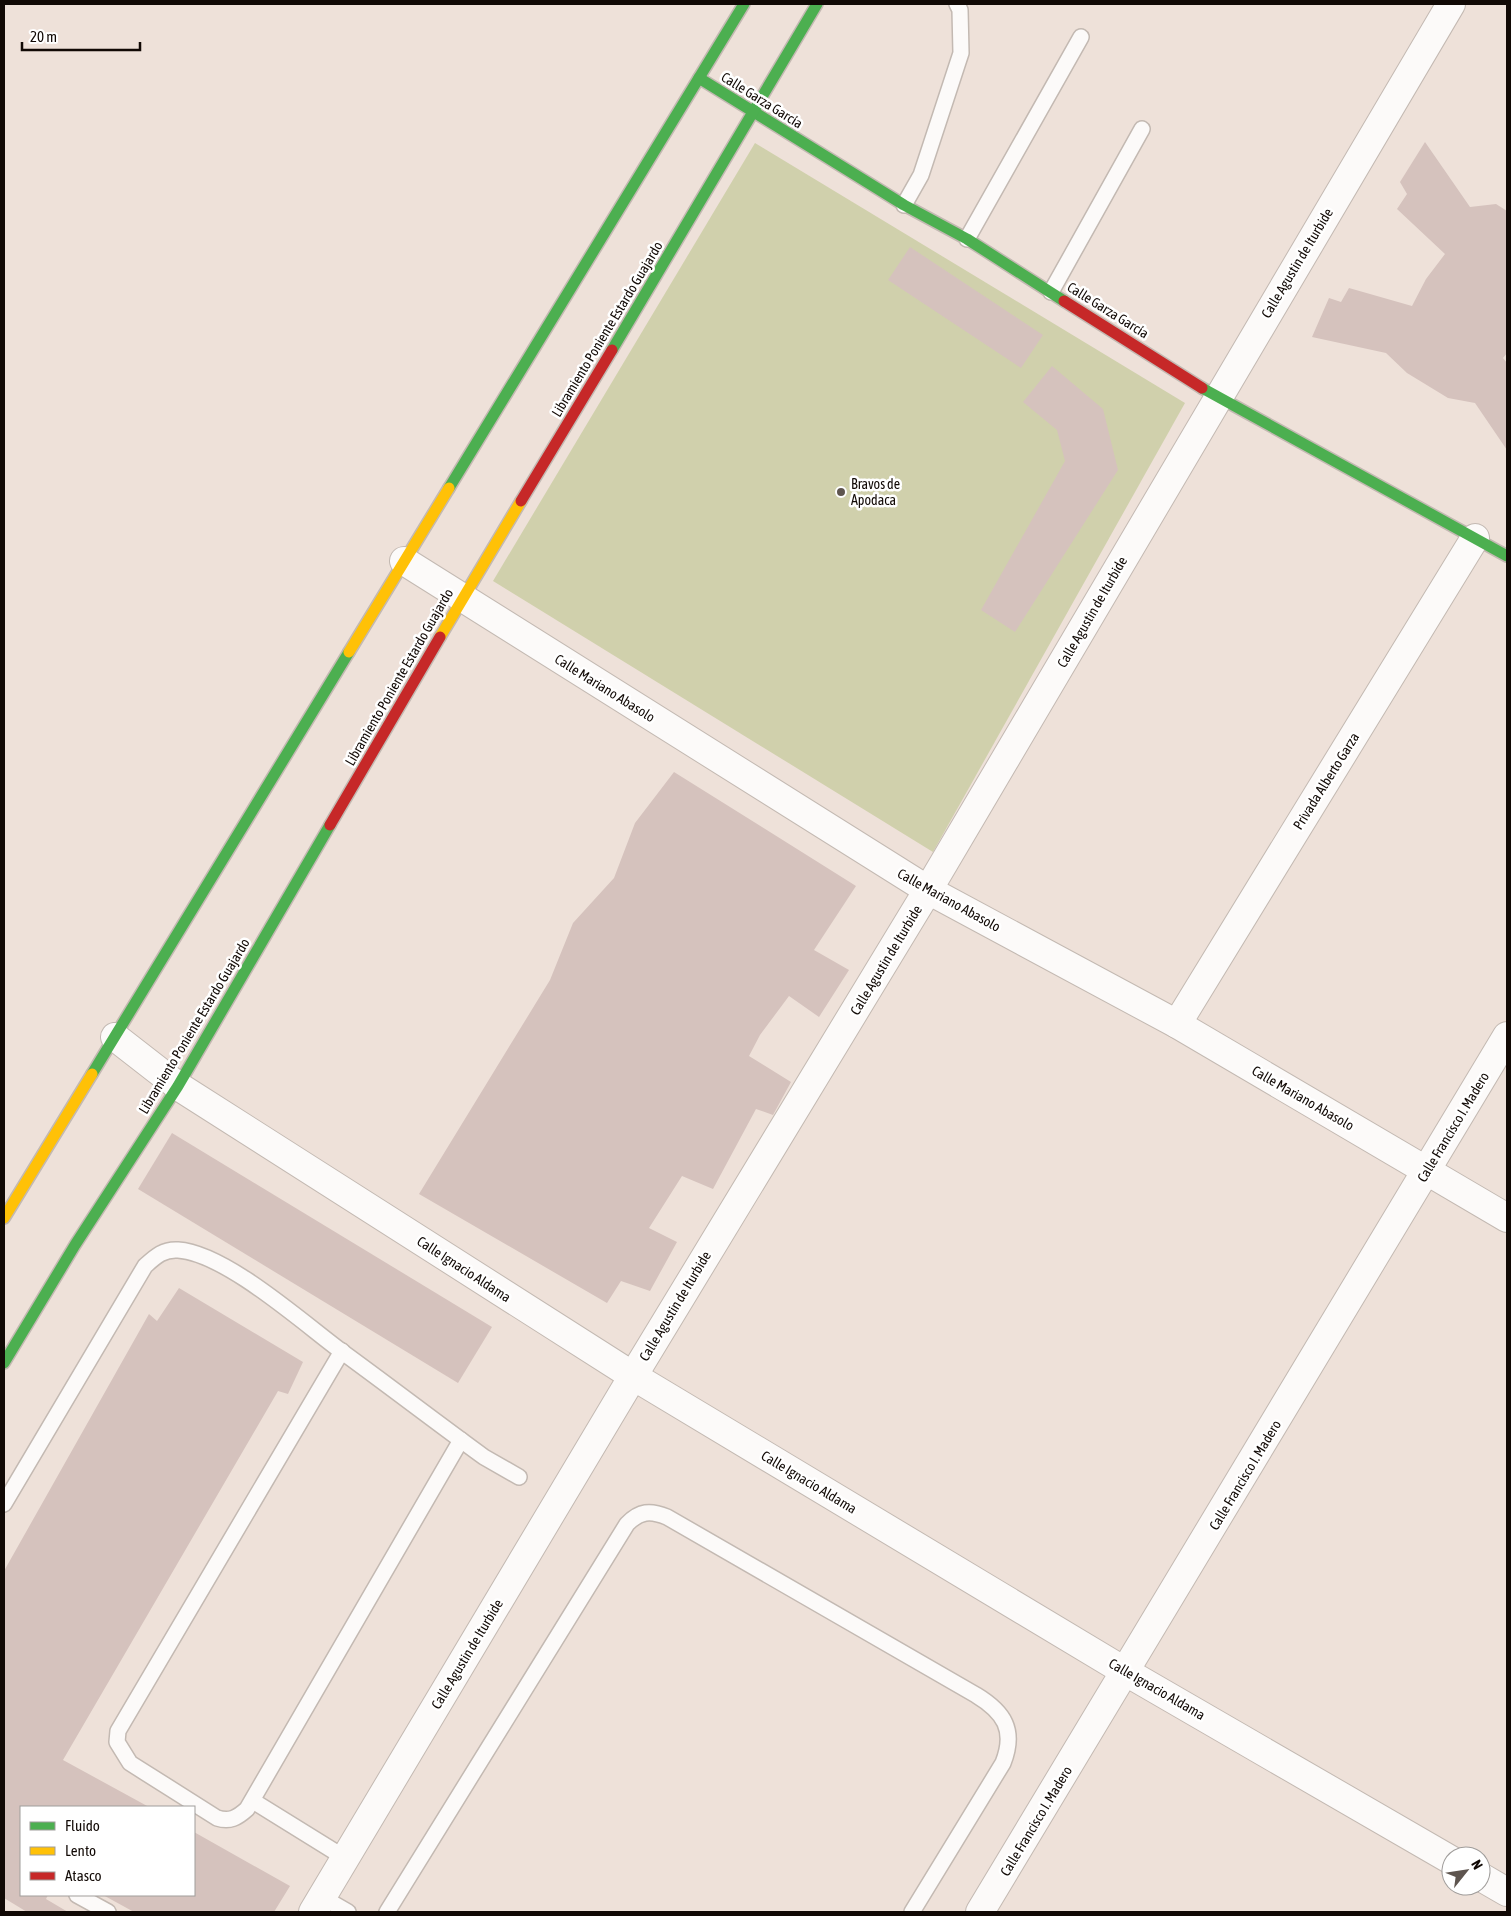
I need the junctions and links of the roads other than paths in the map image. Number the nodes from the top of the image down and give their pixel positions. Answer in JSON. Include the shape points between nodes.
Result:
{"nodes":[{"id":1,"x":744,"y":4,"type":"edge"},
{"id":2,"x":817,"y":4,"type":"edge"},
{"id":3,"x":956,"y":4,"type":"edge"},
{"id":4,"x":1451,"y":4,"type":"edge"},
{"id":5,"x":1081,"y":36,"type":"dead end"},
{"id":6,"x":699,"y":78,"type":"junction"},
{"id":7,"x":754,"y":114,"type":"junction"},
{"id":8,"x":1142,"y":128,"type":"dead end"},
{"id":9,"x":904,"y":204,"type":"junction"},
{"id":10,"x":967,"y":239,"type":"junction"},
{"id":11,"x":1051,"y":292,"type":"junction"},
{"id":12,"x":1217,"y":398,"type":"junction"},
{"id":13,"x":1475,"y":538,"type":"junction"},
{"id":14,"x":1507,"y":556,"type":"edge"},
{"id":15,"x":404,"y":561,"type":"junction"},
{"id":16,"x":462,"y":599,"type":"junction"},
{"id":17,"x":928,"y":890,"type":"junction"},
{"id":18,"x":1177,"y":1024,"type":"junction"},
{"id":19,"x":1507,"y":1036,"type":"edge"},
{"id":20,"x":115,"y":1037,"type":"junction"},
{"id":21,"x":178,"y":1086,"type":"junction"},
{"id":22,"x":1427,"y":1170,"type":"junction"},
{"id":23,"x":4,"y":1218,"type":"edge"},
{"id":24,"x":1507,"y":1218,"type":"edge"},
{"id":25,"x":342,"y":1351,"type":"junction"},
{"id":26,"x":4,"y":1363,"type":"edge"},
{"id":27,"x":633,"y":1376,"type":"junction"},
{"id":28,"x":461,"y":1440,"type":"junction"},
{"id":29,"x":519,"y":1477,"type":"dead end"},
{"id":30,"x":4,"y":1504,"type":"edge"},
{"id":31,"x":1126,"y":1672,"type":"junction"},
{"id":32,"x":252,"y":1801,"type":"junction"},
{"id":33,"x":1441,"y":1854,"type":"edge"},
{"id":34,"x":345,"y":1858,"type":"junction"},
{"id":35,"x":1491,"y":1883,"type":"edge"},
{"id":36,"x":1507,"y":1892,"type":"edge"},
{"id":37,"x":79,"y":1896,"type":"edge"},
{"id":38,"x":317,"y":1904,"type":"edge"},
{"id":39,"x":108,"y":1912,"type":"edge"},
{"id":40,"x":348,"y":1912,"type":"edge"},
{"id":41,"x":387,"y":1912,"type":"edge"},
{"id":42,"x":912,"y":1912,"type":"edge"},
{"id":43,"x":980,"y":1912,"type":"edge"}],
"edges":[{"from":1,"to":6,"type":"street"},
{"from":2,"to":7,"type":"street","name":"Libramiento Poniente Estardo Guajardo"},
{"from":3,"to":9,"type":"lane","via":[[960,10],[962,53],[921,175]]},
{"from":4,"to":12,"type":"street","name":"Calle Agustin de Iturbide"},
{"from":5,"to":10,"type":"lane"},
{"from":6,"to":7,"type":"street","name":"Calle Garza García"},
{"from":6,"to":15,"type":"street"},
{"from":7,"to":9,"type":"street","name":"Calle Garza García"},
{"from":7,"to":16,"type":"street","name":"Libramiento Poniente Estardo Guajardo"},
{"from":8,"to":11,"type":"lane"},
{"from":9,"to":10,"type":"street","name":"Calle Garza García"},
{"from":10,"to":11,"type":"street","name":"Calle Garza García"},
{"from":11,"to":12,"type":"street","name":"Calle Garza García"},
{"from":12,"to":13,"type":"street","name":"Calle Garza García"},
{"from":12,"to":17,"type":"street","name":"Calle Agustin de Iturbide"},
{"from":13,"to":14,"type":"street","name":"Calle Garza García"},
{"from":13,"to":18,"type":"street","name":"Privada Alberto Garza"},
{"from":15,"to":16,"type":"street","name":"Calle Mariano Abasolo"},
{"from":15,"to":20,"type":"street"},
{"from":16,"to":17,"type":"street","name":"Calle Mariano Abasolo"},
{"from":16,"to":21,"type":"street","name":"Libramiento Poniente Estardo Guajardo"},
{"from":17,"to":18,"type":"street","name":"Calle Mariano Abasolo"},
{"from":17,"to":27,"type":"street","name":"Calle Agustin de Iturbide"},
{"from":18,"to":22,"type":"street","name":"Calle Mariano Abasolo"},
{"from":19,"to":22,"type":"street","name":"Calle Francisco I. Madero"},
{"from":20,"to":21,"type":"street","name":"Calle Ignacio Aldama"},
{"from":20,"to":23,"type":"street"},
{"from":21,"to":26,"type":"street","name":"Libramiento Poniente Estardo Guajardo","via":[[75,1245]]},
{"from":21,"to":27,"type":"street","name":"Calle Ignacio Aldama"},
{"from":22,"to":24,"type":"street","name":"Calle Mariano Abasolo"},
{"from":22,"to":31,"type":"street","name":"Calle Francisco I. Madero"},
{"from":25,"to":28,"type":"lane"},
{"from":25,"to":30,"type":"lane","via":[[215,1262],[178,1250],[156,1255],[145,1266]]},
{"from":25,"to":32,"type":"lane","via":[[118,1731],[116,1742],[130,1764],[216,1818],[232,1820],[240,1816]]},
{"from":27,"to":31,"type":"street","name":"Calle Ignacio Aldama"},
{"from":27,"to":34,"type":"street","name":"Calle Agustin de Iturbide"},
{"from":28,"to":29,"type":"lane"},
{"from":28,"to":32,"type":"lane"},
{"from":31,"to":33,"type":"street","name":"Calle Ignacio Aldama"},
{"from":31,"to":43,"type":"street","name":"Calle Francisco I. Madero"},
{"from":32,"to":34,"type":"lane"},
{"from":34,"to":38,"type":"street","name":"Calle Agustin de Iturbide"},
{"from":35,"to":36,"type":"street"},
{"from":37,"to":39,"type":"lane"},
{"from":38,"to":40,"type":"lane"},
{"from":41,"to":42,"type":"lane","via":[[627,1524],[636,1515],[647,1512],[667,1517],[993,1706],[1002,1716],[1008,1739],[1004,1763]]}]}
